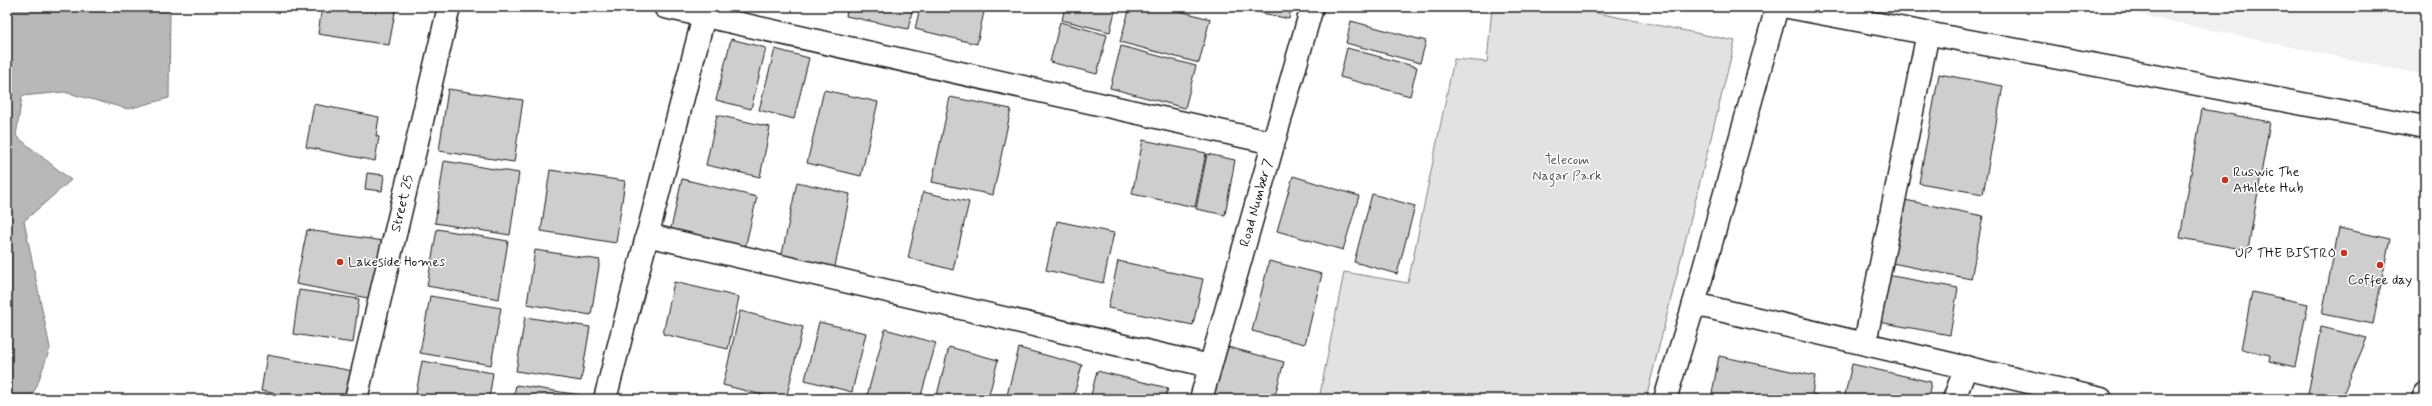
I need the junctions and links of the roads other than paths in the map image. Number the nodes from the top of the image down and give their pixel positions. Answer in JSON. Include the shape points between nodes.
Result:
{"nodes":[{"id":1,"x":448,"y":7,"type":"edge"},
{"id":2,"x":665,"y":7,"type":"edge"},
{"id":3,"x":1312,"y":7,"type":"edge"},
{"id":4,"x":1777,"y":7,"type":"edge"},
{"id":5,"x":1788,"y":7,"type":"edge"},
{"id":6,"x":704,"y":16,"type":"junction"},
{"id":7,"x":1928,"y":33,"type":"junction"},
{"id":8,"x":2425,"y":127,"type":"edge"},
{"id":9,"x":1274,"y":143,"type":"junction"},
{"id":10,"x":647,"y":235,"type":"junction"},
{"id":11,"x":1694,"y":304,"type":"junction"},
{"id":12,"x":1865,"y":343,"type":"junction"},
{"id":13,"x":1210,"y":366,"type":"junction"},
{"id":14,"x":1966,"y":367,"type":"junction"},
{"id":15,"x":2425,"y":394,"type":"edge"},
{"id":16,"x":356,"y":399,"type":"edge"},
{"id":17,"x":605,"y":399,"type":"edge"},
{"id":18,"x":1201,"y":399,"type":"edge"},
{"id":19,"x":1665,"y":399,"type":"edge"},
{"id":20,"x":1954,"y":399,"type":"edge"},
{"id":21,"x":2101,"y":399,"type":"edge"},
{"id":22,"x":2423,"y":399,"type":"edge"}],
"edges":[{"from":1,"to":16,"type":"street","name":"Street 25"},
{"from":2,"to":6,"type":"street"},
{"from":3,"to":9,"type":"street","name":"Road Number 7"},
{"from":4,"to":11,"type":"street"},
{"from":5,"to":7,"type":"street"},
{"from":6,"to":9,"type":"street"},
{"from":6,"to":10,"type":"street"},
{"from":7,"to":8,"type":"street"},
{"from":7,"to":12,"type":"street"},
{"from":9,"to":13,"type":"street","name":"Road Number 7"},
{"from":10,"to":13,"type":"street"},
{"from":10,"to":17,"type":"street"},
{"from":11,"to":12,"type":"street"},
{"from":11,"to":19,"type":"street"},
{"from":12,"to":14,"type":"street"},
{"from":13,"to":18,"type":"street","name":"Road Number 7"},
{"from":14,"to":20,"type":"street"},
{"from":14,"to":21,"type":"street"},
{"from":15,"to":22,"type":"street"}]}
